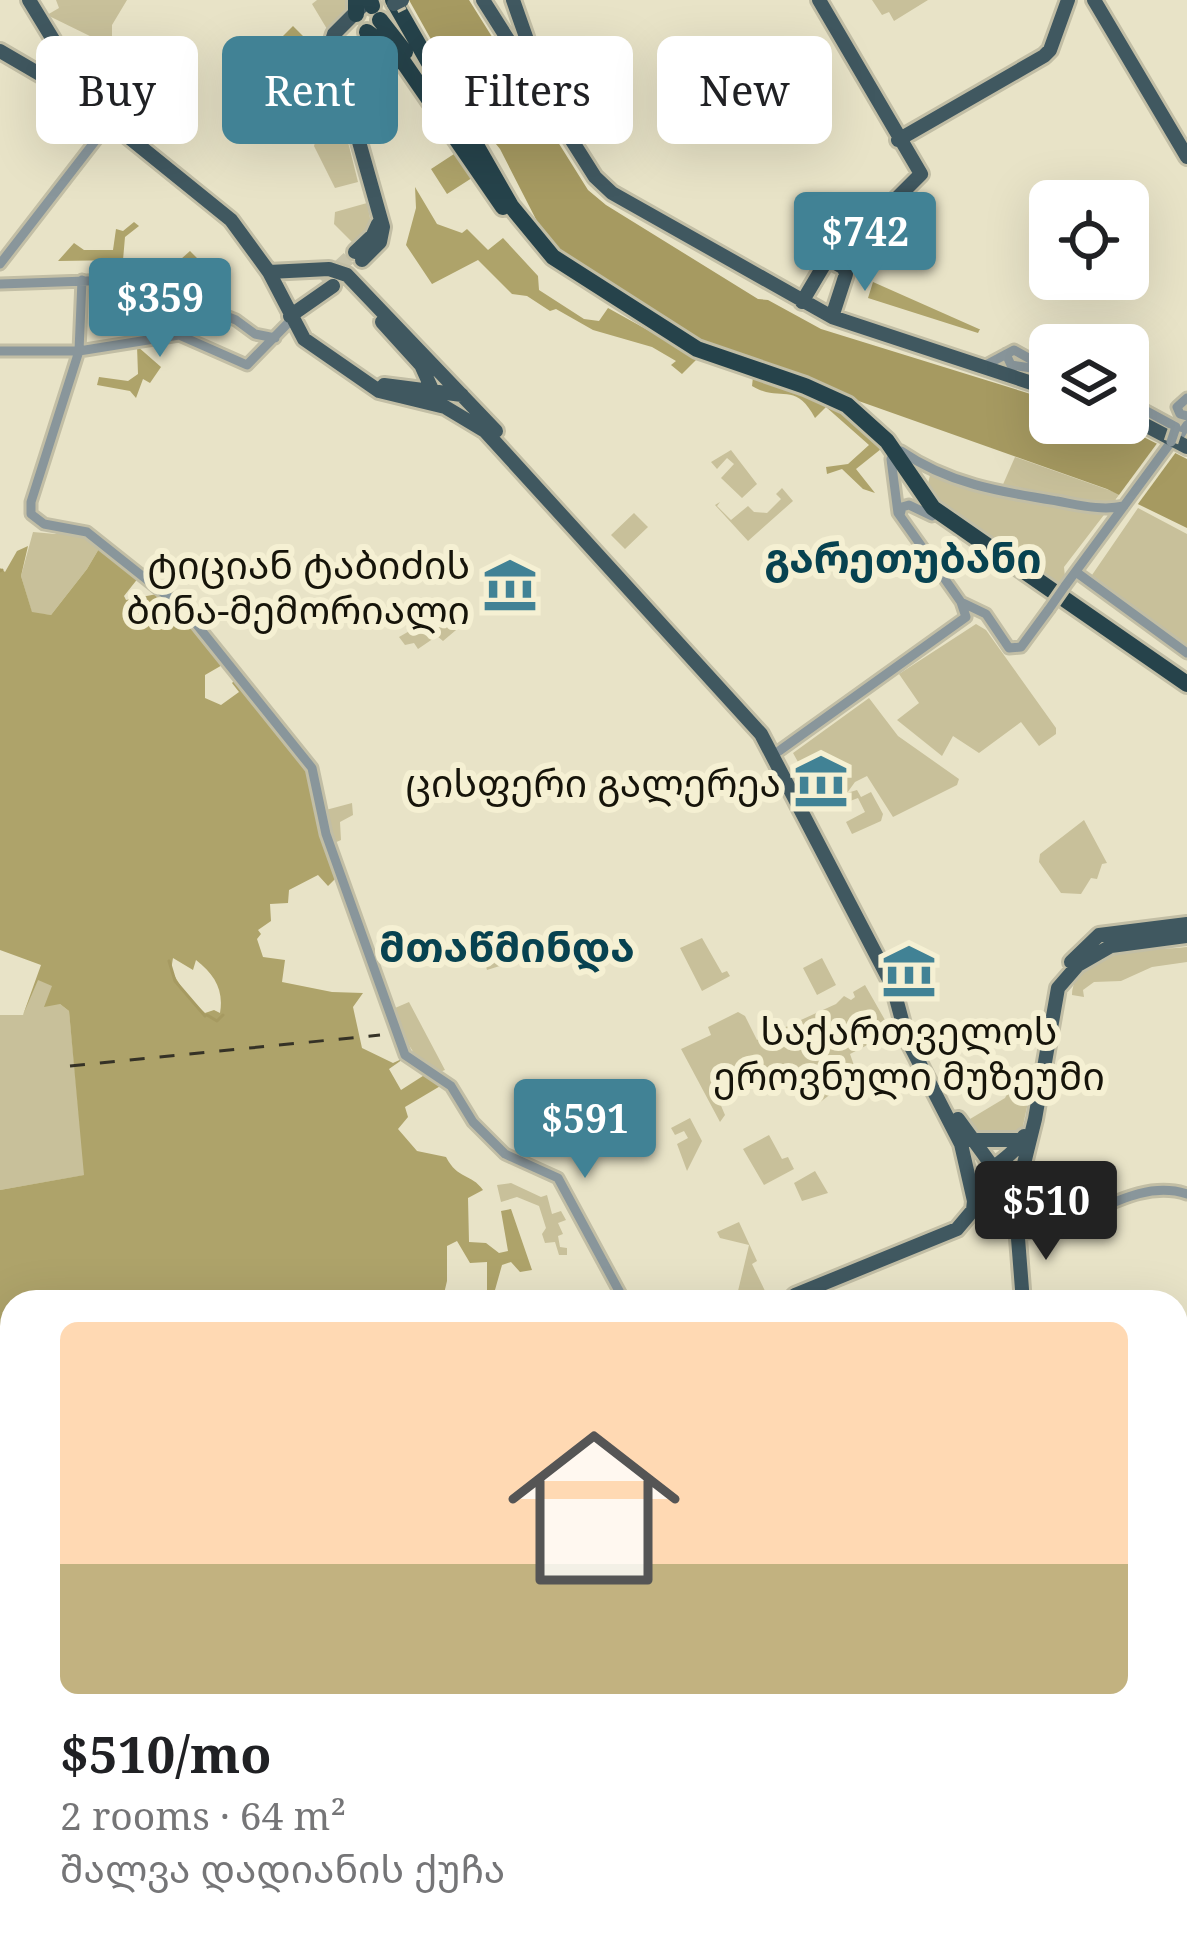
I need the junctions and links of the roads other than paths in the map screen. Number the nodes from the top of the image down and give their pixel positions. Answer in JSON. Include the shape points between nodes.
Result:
{"nodes":[{"id":1,"x":29,"y":0,"type":"edge"},
{"id":2,"x":483,"y":0,"type":"edge"},
{"id":3,"x":513,"y":0,"type":"edge"},
{"id":4,"x":820,"y":0,"type":"edge"},
{"id":5,"x":1068,"y":0,"type":"edge"},
{"id":6,"x":1094,"y":0,"type":"edge"},
{"id":7,"x":377,"y":11,"type":"edge"},
{"id":8,"x":41,"y":19,"type":"junction"},
{"id":9,"x":524,"y":33,"type":"junction"},
{"id":10,"x":504,"y":34,"type":"joint"},
{"id":11,"x":51,"y":36,"type":"edge"},
{"id":12,"x":523,"y":36,"type":"edge"},
{"id":13,"x":525,"y":36,"type":"edge"},
{"id":14,"x":0,"y":52,"type":"edge"},
{"id":15,"x":398,"y":53,"type":"edge"},
{"id":16,"x":398,"y":55,"type":"edge"},
{"id":17,"x":20,"y":62,"type":"junction"},
{"id":18,"x":36,"y":71,"type":"edge"},
{"id":19,"x":898,"y":140,"type":"junction"},
{"id":20,"x":92,"y":144,"type":"edge"},
{"id":21,"x":140,"y":144,"type":"edge"},
{"id":22,"x":574,"y":144,"type":"edge"},
{"id":23,"x":1187,"y":158,"type":"edge"},
{"id":24,"x":511,"y":206,"type":"junction"},
{"id":25,"x":359,"y":255,"type":"tunnel mouth"},
{"id":26,"x":838,"y":263,"type":"junction"},
{"id":27,"x":0,"y":264,"type":"edge"},
{"id":28,"x":269,"y":272,"type":"junction"},
{"id":29,"x":82,"y":280,"type":"junction"},
{"id":30,"x":0,"y":284,"type":"edge"},
{"id":31,"x":280,"y":293,"type":"junction"},
{"id":32,"x":802,"y":302,"type":"junction"},
{"id":33,"x":832,"y":316,"type":"junction"},
{"id":34,"x":291,"y":318,"type":"junction"},
{"id":35,"x":274,"y":338,"type":"junction"},
{"id":36,"x":0,"y":351,"type":"edge"},
{"id":37,"x":79,"y":351,"type":"junction"},
{"id":38,"x":1018,"y":352,"type":"junction"},
{"id":39,"x":1006,"y":354,"type":"junction"},
{"id":40,"x":1029,"y":359,"type":"edge"},
{"id":41,"x":421,"y":365,"type":"junction"},
{"id":42,"x":984,"y":366,"type":"junction"},
{"id":43,"x":1014,"y":368,"type":"junction"},
{"id":44,"x":1029,"y":369,"type":"edge"},
{"id":45,"x":1029,"y":376,"type":"edge"},
{"id":46,"x":368,"y":380,"type":"junction"},
{"id":47,"x":388,"y":387,"type":"junction"},
{"id":48,"x":423,"y":393,"type":"junction"},
{"id":49,"x":456,"y":399,"type":"junction"},
{"id":50,"x":1149,"y":411,"type":"edge"},
{"id":51,"x":1160,"y":416,"type":"junction"},
{"id":52,"x":1149,"y":419,"type":"edge"},
{"id":53,"x":1180,"y":424,"type":"edge"},
{"id":54,"x":889,"y":450,"type":"junction"},
{"id":55,"x":934,"y":472,"type":"junction"},
{"id":56,"x":924,"y":499,"type":"junction"},
{"id":57,"x":1124,"y":506,"type":"junction"},
{"id":58,"x":1092,"y":507,"type":"junction"},
{"id":59,"x":900,"y":515,"type":"junction"},
{"id":60,"x":932,"y":516,"type":"junction"},
{"id":61,"x":1105,"y":531,"type":"junction"},
{"id":62,"x":1076,"y":572,"type":"junction"},
{"id":63,"x":969,"y":611,"type":"junction"},
{"id":64,"x":1187,"y":653,"type":"edge"},
{"id":65,"x":1187,"y":688,"type":"edge"},
{"id":66,"x":779,"y":752,"type":"junction"},
{"id":67,"x":1187,"y":924,"type":"edge"},
{"id":68,"x":1187,"y":936,"type":"edge"},
{"id":69,"x":1111,"y":939,"type":"junction"},
{"id":70,"x":1022,"y":1140,"type":"junction"},
{"id":71,"x":968,"y":1147,"type":"junction"},
{"id":72,"x":989,"y":1172,"type":"junction"},
{"id":73,"x":1187,"y":1194,"type":"edge"},
{"id":74,"x":973,"y":1197,"type":"junction"},
{"id":75,"x":1012,"y":1197,"type":"junction"},
{"id":76,"x":1018,"y":1221,"type":"junction"},
{"id":77,"x":619,"y":1290,"type":"edge"},
{"id":78,"x":812,"y":1290,"type":"edge"},
{"id":79,"x":1022,"y":1290,"type":"edge"}],
"edges":[{"from":1,"to":8,"type":"main road"},
{"from":2,"to":10,"type":"main road"},
{"from":3,"to":9,"type":"main road"},
{"from":4,"to":19,"type":"main road"},
{"from":5,"to":19,"type":"main road","via":[[1050,50]]},
{"from":6,"to":23,"type":"main road"},
{"from":7,"to":24,"type":"highway"},
{"from":7,"to":25,"type":"main road","via":[[330,42],[329,61],[378,214]]},
{"from":8,"to":11,"type":"main road"},
{"from":8,"to":17,"type":"main road","via":[[47,52],[38,62]]},
{"from":9,"to":10,"type":"main road"},
{"from":9,"to":12,"type":"main road"},
{"from":9,"to":13,"type":"main road"},
{"from":14,"to":17,"type":"main road"},
{"from":15,"to":24,"type":"highway"},
{"from":16,"to":54,"type":"highway","via":[[456,149],[562,273],[696,354],[833,403]]},
{"from":17,"to":18,"type":"main road"},
{"from":19,"to":26,"type":"main road","via":[[921,174]]},
{"from":20,"to":27,"type":"street"},
{"from":21,"to":28,"type":"main road","via":[[230,220]]},
{"from":22,"to":32,"type":"main road","via":[[612,193]]},
{"from":24,"to":54,"type":"highway","via":[[573,273],[698,349],[828,395],[854,410]]},
{"from":26,"to":32,"type":"main road"},
{"from":26,"to":33,"type":"main road"},
{"from":28,"to":31,"type":"main road"},
{"from":28,"to":49,"type":"main road","via":[[323,268],[347,275]]},
{"from":29,"to":30,"type":"street"},
{"from":29,"to":35,"type":"street","via":[[142,283]]},
{"from":29,"to":37,"type":"street"},
{"from":31,"to":34,"type":"main road"},
{"from":31,"to":34,"type":"main road","via":[[296,300],[328,284]]},
{"from":31,"to":41,"type":"main road","via":[[290,279],[338,278]]},
{"from":32,"to":33,"type":"main road"},
{"from":33,"to":42,"type":"main road"},
{"from":34,"to":35,"type":"street"},
{"from":34,"to":46,"type":"main road","via":[[309,343]]},
{"from":35,"to":37,"type":"street","via":[[247,365],[179,335]]},
{"from":36,"to":37,"type":"street"},
{"from":37,"to":77,"type":"street","via":[[33,517],[87,532],[184,610],[273,716],[313,770],[326,834],[405,1055],[451,1086],[505,1154],[561,1181]]},
{"from":38,"to":39,"type":"street"},
{"from":38,"to":40,"type":"street"},
{"from":38,"to":43,"type":"street"},
{"from":39,"to":42,"type":"street"},
{"from":39,"to":43,"type":"street"},
{"from":41,"to":47,"type":"main road"},
{"from":41,"to":48,"type":"main road"},
{"from":42,"to":43,"type":"main road"},
{"from":43,"to":44,"type":"street"},
{"from":43,"to":45,"type":"main road"},
{"from":46,"to":47,"type":"main road"},
{"from":46,"to":48,"type":"main road","via":[[386,394]]},
{"from":47,"to":48,"type":"main road"},
{"from":48,"to":49,"type":"main road"},
{"from":49,"to":66,"type":"main road","via":[[751,711]]},
{"from":49,"to":71,"type":"main road","via":[[761,734],[892,987],[907,1039]]},
{"from":50,"to":51,"type":"street"},
{"from":51,"to":53,"type":"street"},
{"from":51,"to":53,"type":"street"},
{"from":52,"to":53,"type":"main road"},
{"from":53,"to":57,"type":"street"},
{"from":54,"to":55,"type":"street"},
{"from":54,"to":56,"type":"highway"},
{"from":54,"to":59,"type":"street"},
{"from":54,"to":60,"type":"highway"},
{"from":55,"to":56,"type":"street","via":[[923,481]]},
{"from":55,"to":58,"type":"street"},
{"from":56,"to":65,"type":"highway"},
{"from":57,"to":58,"type":"street"},
{"from":57,"to":61,"type":"street"},
{"from":58,"to":61,"type":"street","via":[[1106,518]]},
{"from":59,"to":60,"type":"street","via":[[909,505]]},
{"from":59,"to":63,"type":"street"},
{"from":60,"to":65,"type":"highway"},
{"from":61,"to":62,"type":"street"},
{"from":62,"to":63,"type":"street","bridge":true,"via":[[1016,649]]},
{"from":62,"to":64,"type":"street"},
{"from":63,"to":66,"type":"street"},
{"from":66,"to":71,"type":"main road","via":[[900,985]]},
{"from":67,"to":69,"type":"main road"},
{"from":68,"to":69,"type":"main road"},
{"from":69,"to":70,"type":"main road","via":[[1093,940],[1051,984]]},
{"from":69,"to":75,"type":"main road","via":[[1055,994]]},
{"from":70,"to":71,"type":"main road"},
{"from":70,"to":72,"type":"main road"},
{"from":71,"to":72,"type":"main road"},
{"from":71,"to":74,"type":"main road"},
{"from":72,"to":74,"type":"main road"},
{"from":72,"to":75,"type":"main road"},
{"from":73,"to":76,"type":"street","via":[[1149,1191],[1047,1230],[1027,1232]]},
{"from":74,"to":75,"type":"main road","via":[[991,1211]]},
{"from":74,"to":78,"type":"main road","via":[[957,1229]]},
{"from":75,"to":76,"type":"main road"},
{"from":76,"to":79,"type":"main road"}]}
